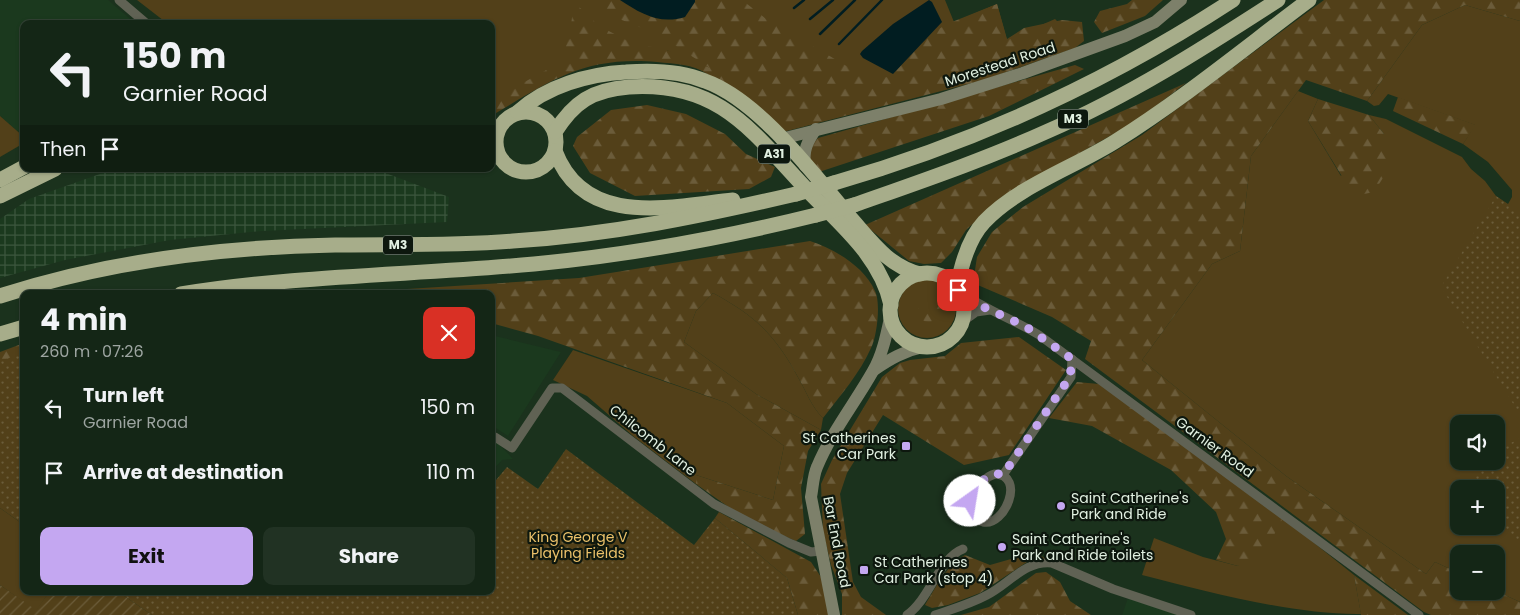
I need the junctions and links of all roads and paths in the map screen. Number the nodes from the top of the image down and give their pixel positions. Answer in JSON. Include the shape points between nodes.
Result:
{"nodes":[{"id":1,"x":119,"y":0,"type":"edge"},
{"id":2,"x":1181,"y":0,"type":"edge"},
{"id":3,"x":1233,"y":0,"type":"edge"},
{"id":4,"x":1278,"y":0,"type":"edge"},
{"id":5,"x":1309,"y":0,"type":"edge"},
{"id":6,"x":142,"y":20,"type":"edge"},
{"id":7,"x":518,"y":112,"type":"junction"},
{"id":8,"x":816,"y":129,"type":"junction"},
{"id":9,"x":495,"y":130,"type":"edge"},
{"id":10,"x":555,"y":132,"type":"junction"},
{"id":11,"x":781,"y":139,"type":"junction"},
{"id":12,"x":555,"y":151,"type":"junction"},
{"id":13,"x":498,"y":160,"type":"edge"},
{"id":14,"x":805,"y":166,"type":"junction"},
{"id":15,"x":20,"y":169,"type":"edge"},
{"id":16,"x":49,"y":172,"type":"edge"},
{"id":17,"x":0,"y":180,"type":"edge"},
{"id":18,"x":796,"y":194,"type":"junction"},
{"id":19,"x":0,"y":196,"type":"edge"},
{"id":20,"x":920,"y":274,"type":"junction"},
{"id":21,"x":957,"y":289,"type":"junction"},
{"id":22,"x":20,"y":290,"type":"edge"},
{"id":23,"x":22,"y":290,"type":"edge"},
{"id":24,"x":211,"y":290,"type":"edge"},
{"id":25,"x":0,"y":296,"type":"edge"},
{"id":26,"x":891,"y":309,"type":"junction"},
{"id":27,"x":990,"y":310,"type":"junction"},
{"id":28,"x":962,"y":322,"type":"junction"},
{"id":29,"x":20,"y":328,"type":"edge"},
{"id":30,"x":0,"y":334,"type":"edge"},
{"id":31,"x":923,"y":347,"type":"junction"},
{"id":32,"x":1072,"y":359,"type":"junction"},
{"id":33,"x":874,"y":370,"type":"junction"},
{"id":34,"x":495,"y":437,"type":"dead end"},
{"id":35,"x":1003,"y":475,"type":"junction"},
{"id":36,"x":963,"y":549,"type":"dead end"},
{"id":37,"x":821,"y":551,"type":"junction"},
{"id":38,"x":834,"y":615,"type":"edge"},
{"id":39,"x":906,"y":615,"type":"edge"},
{"id":40,"x":935,"y":615,"type":"edge"},
{"id":41,"x":1191,"y":615,"type":"edge"},
{"id":42,"x":1419,"y":615,"type":"edge"}],
"edges":[{"from":1,"to":6,"type":"street"},
{"from":2,"to":8,"type":"street","name":"Morestead Road","via":[[1154,22],[1125,36],[1016,75],[931,102]]},
{"from":3,"to":18,"type":"highway","number":"M3","bridge":true,"via":[[1114,72],[1018,118],[926,155]]},
{"from":4,"to":24,"type":"highway","number":"M3","bridge":true,"via":[[1165,71],[1048,131],[953,170],[854,205],[701,240],[595,257],[434,272],[272,282]]},
{"from":5,"to":21,"type":"highway","via":[[1148,120],[1000,208],[976,232]]},
{"from":7,"to":9,"type":"highway"},
{"from":7,"to":10,"type":"highway","via":[[537,113],[551,124]]},
{"from":7,"to":11,"type":"highway","number":"A31","via":[[532,100],[571,83],[614,72],[662,72],[704,80],[723,88]]},
{"from":8,"to":11,"type":"street","name":"Morestead Road"},
{"from":8,"to":14,"type":"street","via":[[806,143]]},
{"from":9,"to":13,"type":"highway"},
{"from":10,"to":12,"type":"highway"},
{"from":10,"to":26,"type":"highway","number":"A31","via":[[568,112],[580,102],[593,94],[621,88],[670,88],[718,104],[751,130],[850,235],[884,281]]},
{"from":11,"to":14,"type":"highway","number":"A31"},
{"from":12,"to":13,"type":"highway","via":[[547,164],[533,171],[513,169]]},
{"from":12,"to":18,"type":"highway","number":"M3","via":[[560,165],[578,188],[599,200],[624,206],[667,207]]},
{"from":14,"to":20,"type":"highway","number":"A31","via":[[878,249],[903,269]]},
{"from":15,"to":17,"type":"highway"},
{"from":16,"to":19,"type":"highway"},
{"from":18,"to":23,"type":"highway","number":"M3","via":[[675,222],[562,237],[454,244],[256,248],[178,255],[86,272]]},
{"from":20,"to":21,"type":"highway","via":[[940,276]]},
{"from":20,"to":26,"type":"highway","via":[[904,282],[893,296]]},
{"from":21,"to":27,"type":"street","name":"Garnier Road"},
{"from":21,"to":28,"type":"highway","via":[[964,306]]},
{"from":22,"to":25,"type":"highway","number":"M3"},
{"from":26,"to":31,"type":"highway","via":[[901,336]]},
{"from":26,"to":33,"type":"street","name":"Bar End Road","via":[[883,348]]},
{"from":27,"to":28,"type":"street","via":[[976,312]]},
{"from":27,"to":32,"type":"street","name":"Garnier Road","via":[[1025,326]]},
{"from":28,"to":31,"type":"highway","via":[[958,331],[943,344]]},
{"from":29,"to":30,"type":"highway"},
{"from":31,"to":33,"type":"street","name":"Bar End Road","via":[[889,359]]},
{"from":32,"to":35,"type":"street","via":[[1070,377]]},
{"from":32,"to":42,"type":"street","name":"Garnier Road"},
{"from":33,"to":37,"type":"street","name":"Bar End Road","via":[[816,468],[811,497]]},
{"from":34,"to":37,"type":"street","name":"Chilcomb Lane","via":[[512,448],[552,388],[562,388],[714,504],[789,543],[811,552]]},
{"from":35,"to":35,"type":"street","via":[[1012,489],[1005,508],[993,521],[976,519],[970,506],[977,489],[990,475]]},
{"from":36,"to":39,"type":"street","via":[[950,558],[918,607]]},
{"from":37,"to":38,"type":"street","name":"Bar End Road"},
{"from":40,"to":41,"type":"street","via":[[988,594],[1030,565],[1042,562],[1052,563],[1113,590]]}]}
